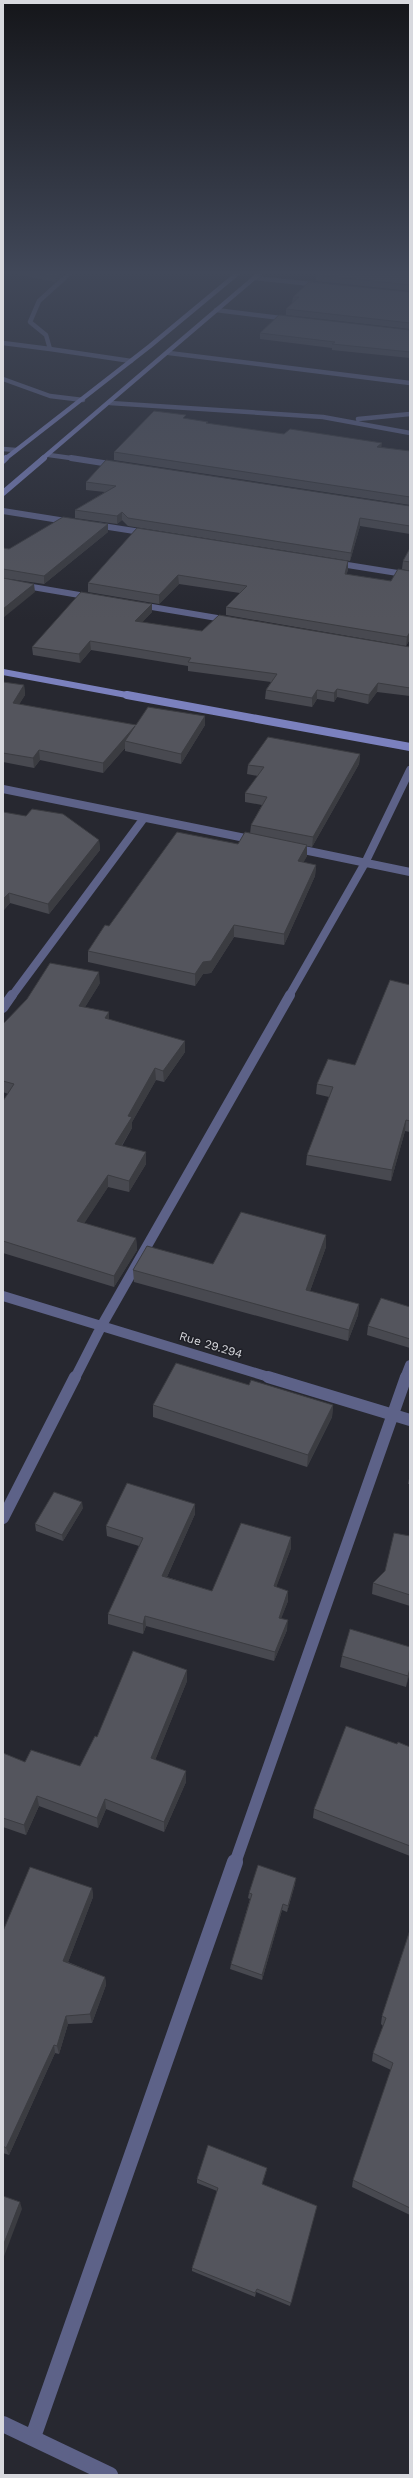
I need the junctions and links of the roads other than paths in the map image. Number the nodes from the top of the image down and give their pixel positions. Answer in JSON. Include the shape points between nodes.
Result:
{"nodes":[{"id":1,"x":30,"y":389,"type":"edge"},
{"id":2,"x":97,"y":389,"type":"edge"},
{"id":3,"x":127,"y":389,"type":"edge"},
{"id":4,"x":83,"y":400,"type":"junction"},
{"id":5,"x":110,"y":403,"type":"junction"},
{"id":6,"x":410,"y":414,"type":"edge"},
{"id":7,"x":347,"y":420,"type":"junction"},
{"id":8,"x":410,"y":433,"type":"edge"},
{"id":9,"x":3,"y":448,"type":"edge"},
{"id":10,"x":16,"y":450,"type":"junction"},
{"id":11,"x":48,"y":455,"type":"junction"},
{"id":12,"x":3,"y":461,"type":"edge"},
{"id":13,"x":119,"y":466,"type":"edge"},
{"id":14,"x":3,"y":493,"type":"edge"},
{"id":15,"x":3,"y":511,"type":"edge"},
{"id":16,"x":83,"y":523,"type":"edge"},
{"id":17,"x":91,"y":524,"type":"edge"},
{"id":18,"x":153,"y":534,"type":"edge"},
{"id":19,"x":324,"y":561,"type":"edge"},
{"id":20,"x":410,"y":575,"type":"edge"},
{"id":21,"x":3,"y":582,"type":"edge"},
{"id":22,"x":97,"y":598,"type":"edge"},
{"id":23,"x":136,"y":605,"type":"edge"},
{"id":24,"x":238,"y":622,"type":"edge"},
{"id":25,"x":3,"y":672,"type":"edge"},
{"id":26,"x":410,"y":747,"type":"edge"},
{"id":27,"x":410,"y":770,"type":"edge"},
{"id":28,"x":3,"y":789,"type":"edge"},
{"id":29,"x":144,"y":818,"type":"junction"},
{"id":30,"x":266,"y":843,"type":"edge"},
{"id":31,"x":289,"y":847,"type":"edge"},
{"id":32,"x":365,"y":863,"type":"junction"},
{"id":33,"x":410,"y":872,"type":"edge"},
{"id":34,"x":3,"y":1008,"type":"edge"},
{"id":35,"x":3,"y":1296,"type":"edge"},
{"id":36,"x":102,"y":1325,"type":"junction"},
{"id":37,"x":410,"y":1365,"type":"edge"},
{"id":38,"x":391,"y":1415,"type":"junction"},
{"id":39,"x":410,"y":1420,"type":"edge"},
{"id":40,"x":3,"y":1518,"type":"edge"},
{"id":41,"x":3,"y":2424,"type":"edge"},
{"id":42,"x":33,"y":2437,"type":"junction"},
{"id":43,"x":110,"y":2475,"type":"edge"}],
"edges":[{"from":1,"to":4,"type":"street","via":[[50,396]]},
{"from":2,"to":4,"type":"main road"},
{"from":3,"to":5,"type":"main road"},
{"from":4,"to":10,"type":"main road"},
{"from":5,"to":7,"type":"street"},
{"from":5,"to":11,"type":"main road"},
{"from":6,"to":7,"type":"street"},
{"from":7,"to":8,"type":"street"},
{"from":9,"to":10,"type":"street"},
{"from":10,"to":12,"type":"main road"},
{"from":11,"to":13,"type":"street"},
{"from":11,"to":14,"type":"main road"},
{"from":15,"to":16,"type":"street"},
{"from":17,"to":18,"type":"street"},
{"from":19,"to":20,"type":"street"},
{"from":21,"to":22,"type":"street"},
{"from":23,"to":24,"type":"street"},
{"from":25,"to":26,"type":"main road"},
{"from":27,"to":32,"type":"street"},
{"from":28,"to":29,"type":"street"},
{"from":29,"to":30,"type":"street"},
{"from":29,"to":34,"type":"street"},
{"from":31,"to":32,"type":"street"},
{"from":32,"to":33,"type":"street"},
{"from":32,"to":36,"type":"street"},
{"from":35,"to":36,"type":"street","name":"Rue 29.294"},
{"from":36,"to":38,"type":"street","name":"Rue 29.294"},
{"from":36,"to":40,"type":"street"},
{"from":37,"to":38,"type":"street"},
{"from":38,"to":39,"type":"street","name":"Rue 29.294"},
{"from":38,"to":42,"type":"street"},
{"from":41,"to":42,"type":"street"},
{"from":42,"to":43,"type":"street"}]}
